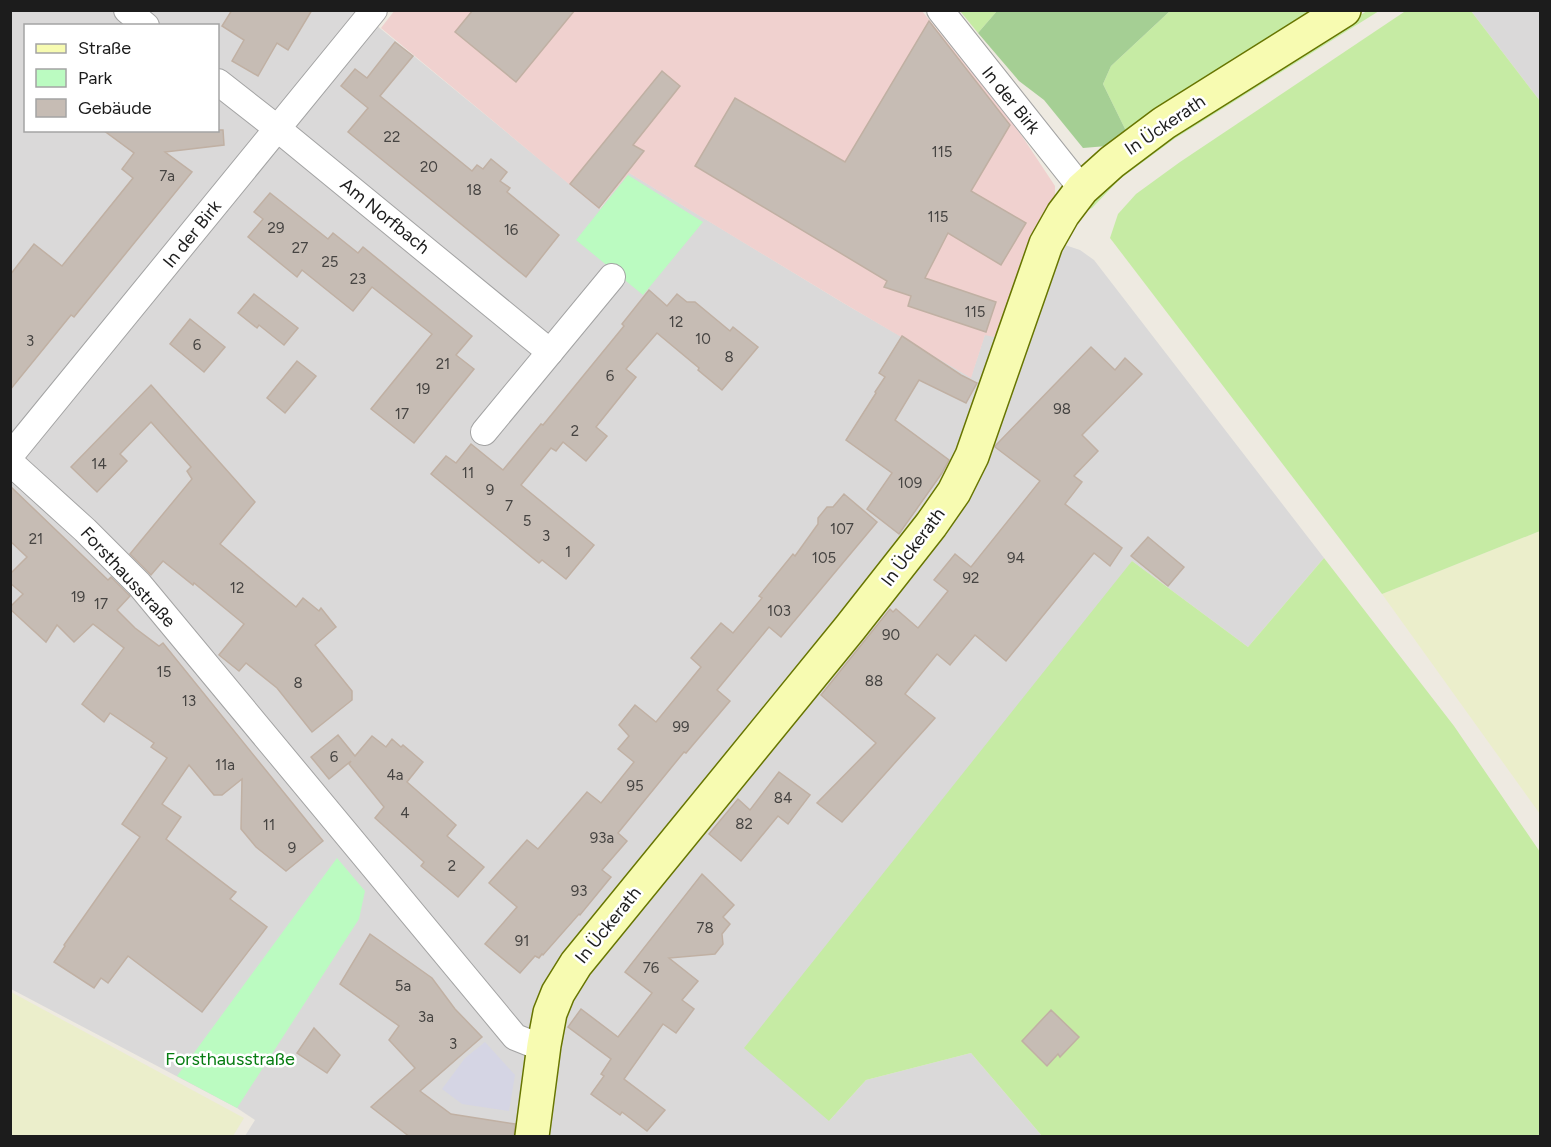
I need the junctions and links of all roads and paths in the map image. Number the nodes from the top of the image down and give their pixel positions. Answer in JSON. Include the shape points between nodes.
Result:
{"nodes":[{"id":1,"x":127,"y":10,"type":"edge"},
{"id":2,"x":374,"y":10,"type":"edge"},
{"id":3,"x":940,"y":10,"type":"edge"},
{"id":4,"x":1344,"y":10,"type":"edge"},
{"id":5,"x":144,"y":24,"type":"edge"},
{"id":6,"x":219,"y":83,"type":"edge"},
{"id":7,"x":278,"y":129,"type":"junction"},
{"id":8,"x":1082,"y":189,"type":"junction"},
{"id":9,"x":612,"y":277,"type":"dead end"},
{"id":10,"x":550,"y":351,"type":"junction"},
{"id":11,"x":484,"y":432,"type":"dead end"},
{"id":12,"x":10,"y":456,"type":"edge"},
{"id":13,"x":10,"y":462,"type":"edge"},
{"id":14,"x":544,"y":1046,"type":"junction"},
{"id":15,"x":532,"y":1137,"type":"edge"}],
"edges":[{"from":1,"to":5,"type":"street"},
{"from":2,"to":7,"type":"street","name":"In der Birk"},
{"from":3,"to":8,"type":"street","name":"In der Birk"},
{"from":4,"to":8,"type":"main road","name":"In Ückerath","via":[[1164,123]]},
{"from":6,"to":7,"type":"street","name":"Am Norfbach"},
{"from":7,"to":10,"type":"street","name":"Am Norfbach"},
{"from":7,"to":12,"type":"street","name":"In der Birk"},
{"from":8,"to":14,"type":"main road","name":"In Ückerath","via":[[1046,244],[972,456],[954,492],[850,628],[576,964],[553,1003]]},
{"from":9,"to":10,"type":"street"},
{"from":10,"to":11,"type":"street"},
{"from":13,"to":14,"type":"street","name":"Forsthausstraße","via":[[139,585],[515,1037]]},
{"from":14,"to":15,"type":"main road","name":"In Ückerath"}]}
